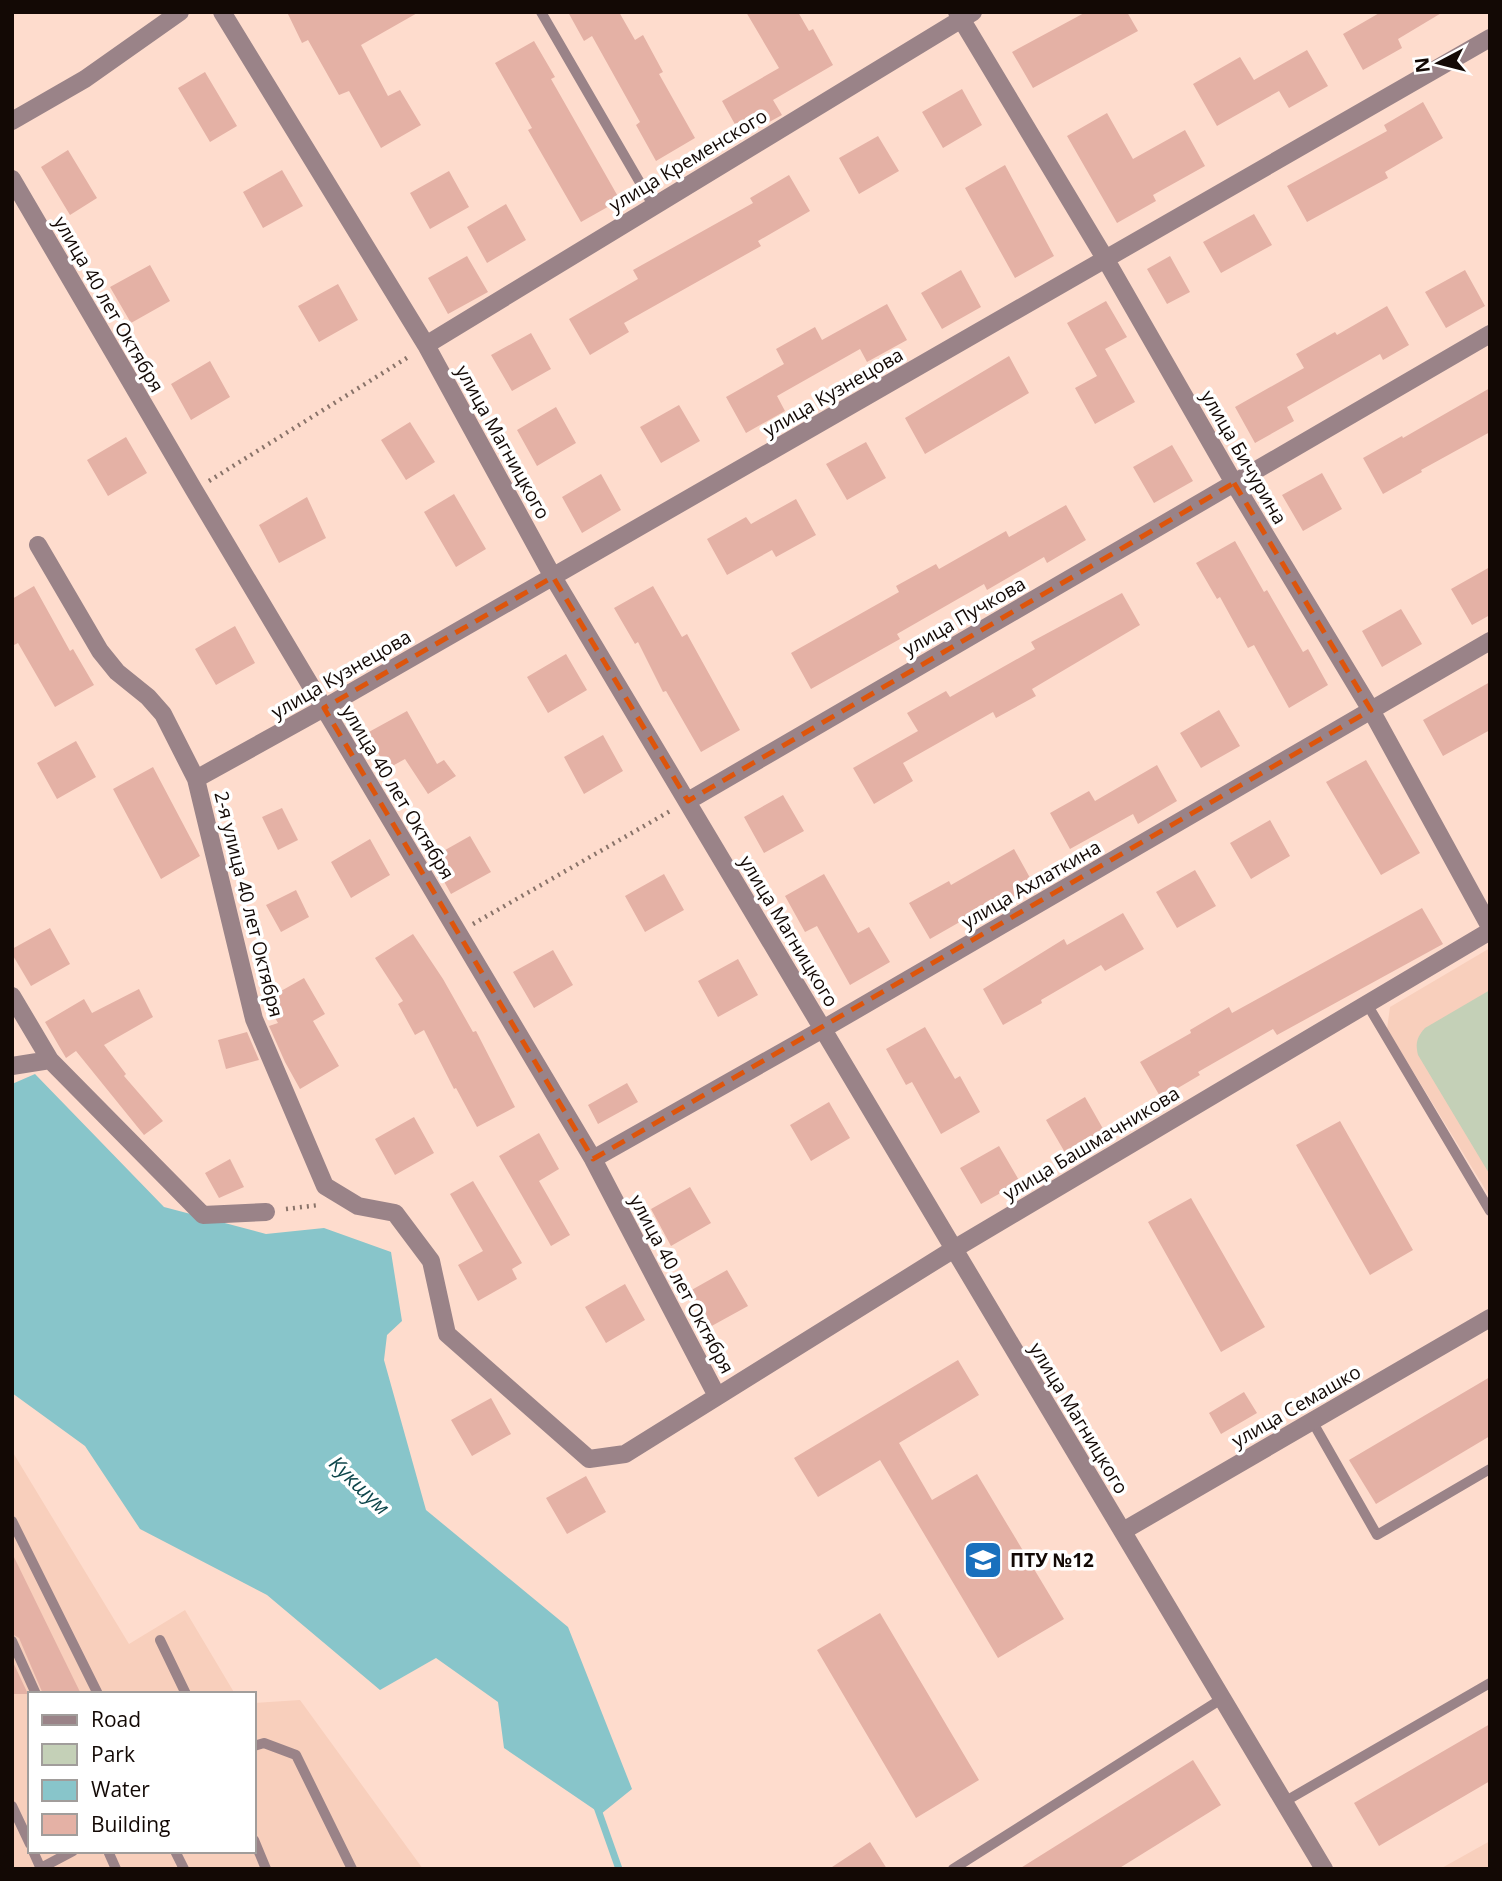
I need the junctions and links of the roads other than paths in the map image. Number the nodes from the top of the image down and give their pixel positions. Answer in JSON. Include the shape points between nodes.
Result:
{"nodes":[{"id":1,"x":180,"y":12,"type":"edge"},
{"id":2,"x":222,"y":12,"type":"edge"},
{"id":3,"x":541,"y":12,"type":"edge"},
{"id":4,"x":964,"y":15,"type":"edge"},
{"id":5,"x":1490,"y":38,"type":"edge"},
{"id":6,"x":12,"y":121,"type":"edge"},
{"id":7,"x":12,"y":179,"type":"edge"},
{"id":8,"x":653,"y":205,"type":"junction"},
{"id":9,"x":1106,"y":260,"type":"junction"},
{"id":10,"x":1490,"y":334,"type":"edge"},
{"id":11,"x":426,"y":345,"type":"junction"},
{"id":12,"x":1234,"y":483,"type":"junction"},
{"id":13,"x":38,"y":545,"type":"dead end"},
{"id":14,"x":553,"y":577,"type":"junction"},
{"id":15,"x":1490,"y":641,"type":"edge"},
{"id":16,"x":324,"y":708,"type":"junction"},
{"id":17,"x":1371,"y":710,"type":"junction"},
{"id":18,"x":196,"y":779,"type":"junction"},
{"id":19,"x":688,"y":801,"type":"junction"},
{"id":20,"x":1490,"y":929,"type":"edge"},
{"id":21,"x":12,"y":996,"type":"edge"},
{"id":22,"x":1367,"y":1004,"type":"junction"},
{"id":23,"x":823,"y":1029,"type":"junction"},
{"id":24,"x":50,"y":1060,"type":"junction"},
{"id":25,"x":12,"y":1066,"type":"edge"},
{"id":26,"x":593,"y":1159,"type":"junction"},
{"id":27,"x":1490,"y":1211,"type":"edge"},
{"id":28,"x":266,"y":1212,"type":"road end"},
{"id":29,"x":954,"y":1249,"type":"junction"},
{"id":30,"x":1490,"y":1318,"type":"edge"},
{"id":31,"x":717,"y":1396,"type":"junction"},
{"id":32,"x":1312,"y":1421,"type":"junction"},
{"id":33,"x":1490,"y":1469,"type":"edge"},
{"id":34,"x":12,"y":1521,"type":"edge"},
{"id":35,"x":1123,"y":1531,"type":"junction"},
{"id":36,"x":160,"y":1640,"type":"dead end"},
{"id":37,"x":12,"y":1641,"type":"edge"},
{"id":38,"x":1490,"y":1683,"type":"edge"},
{"id":39,"x":35,"y":1692,"type":"edge"},
{"id":40,"x":97,"y":1692,"type":"edge"},
{"id":41,"x":185,"y":1692,"type":"edge"},
{"id":42,"x":1223,"y":1698,"type":"junction"},
{"id":43,"x":256,"y":1745,"type":"edge"},
{"id":44,"x":1284,"y":1802,"type":"junction"},
{"id":45,"x":12,"y":1806,"type":"edge"},
{"id":46,"x":28,"y":1840,"type":"edge"},
{"id":47,"x":256,"y":1845,"type":"edge"},
{"id":48,"x":34,"y":1853,"type":"edge"},
{"id":49,"x":70,"y":1853,"type":"edge"},
{"id":50,"x":109,"y":1853,"type":"edge"},
{"id":51,"x":176,"y":1853,"type":"edge"},
{"id":52,"x":41,"y":1869,"type":"edge"},
{"id":53,"x":116,"y":1869,"type":"edge"},
{"id":54,"x":184,"y":1869,"type":"edge"},
{"id":55,"x":266,"y":1869,"type":"edge"},
{"id":56,"x":352,"y":1869,"type":"edge"},
{"id":57,"x":953,"y":1869,"type":"edge"},
{"id":58,"x":1325,"y":1869,"type":"edge"}],
"edges":[{"from":1,"to":6,"type":"street","via":[[85,79]]},
{"from":2,"to":11,"type":"street","name":"улица Магницкого"},
{"from":3,"to":8,"type":"lane"},
{"from":4,"to":8,"type":"street","name":"улица Кременского"},
{"from":4,"to":9,"type":"street","name":"улица Бичурина"},
{"from":5,"to":9,"type":"street","name":"улица Кузнецова"},
{"from":7,"to":16,"type":"street","name":"улица 40 лет Октября"},
{"from":8,"to":11,"type":"street","name":"улица Кременского"},
{"from":9,"to":12,"type":"street","name":"улица Бичурина"},
{"from":9,"to":14,"type":"street","name":"улица Кузнецова"},
{"from":10,"to":12,"type":"street","name":"улица Пучкова"},
{"from":11,"to":14,"type":"street","name":"улица Магницкого"},
{"from":12,"to":17,"type":"street","name":"улица Бичурина"},
{"from":12,"to":19,"type":"street","name":"улица Пучкова"},
{"from":13,"to":18,"type":"street","name":"2-я улица 40 лет Октября","via":[[100,651],[163,714]]},
{"from":14,"to":16,"type":"street","name":"улица Кузнецова"},
{"from":14,"to":19,"type":"street","name":"улица Магницкого"},
{"from":15,"to":17,"type":"street","name":"улица Ахлаткина"},
{"from":16,"to":18,"type":"street","name":"улица Кузнецова"},
{"from":16,"to":26,"type":"street","name":"улица 40 лет Октября"},
{"from":17,"to":20,"type":"street","name":"улица Бичурина"},
{"from":17,"to":23,"type":"street","name":"улица Ахлаткина"},
{"from":18,"to":31,"type":"street","name":"2-я улица 40 лет Октября","via":[[254,1019],[325,1186],[358,1206],[395,1213],[432,1261],[447,1334],[589,1458],[625,1454]]},
{"from":19,"to":23,"type":"street","name":"улица Магницкого"},
{"from":20,"to":22,"type":"street","name":"улица Башмачникова"},
{"from":21,"to":24,"type":"street"},
{"from":22,"to":27,"type":"lane"},
{"from":22,"to":29,"type":"street","name":"улица Башмачникова"},
{"from":23,"to":26,"type":"street","name":"улица Ахлаткина"},
{"from":23,"to":29,"type":"street","name":"улица Магницкого"},
{"from":24,"to":25,"type":"street"},
{"from":24,"to":28,"type":"street","via":[[203,1214]]},
{"from":26,"to":31,"type":"street","name":"улица 40 лет Октября"},
{"from":29,"to":31,"type":"street","name":"улица Башмачникова"},
{"from":29,"to":35,"type":"street","name":"улица Магницкого"},
{"from":30,"to":32,"type":"street","name":"улица Семашко"},
{"from":32,"to":33,"type":"lane","via":[[1377,1535]]},
{"from":32,"to":35,"type":"street","name":"улица Семашко"},
{"from":34,"to":40,"type":"lane"},
{"from":35,"to":42,"type":"street","name":"улица Магницкого"},
{"from":36,"to":41,"type":"lane"},
{"from":37,"to":39,"type":"lane"},
{"from":38,"to":44,"type":"lane"},
{"from":42,"to":44,"type":"street","name":"улица Магницкого"},
{"from":42,"to":57,"type":"lane"},
{"from":43,"to":56,"type":"lane","via":[[264,1743],[296,1755]]},
{"from":44,"to":58,"type":"street","name":"улица Магницкого"},
{"from":45,"to":46,"type":"lane"},
{"from":47,"to":55,"type":"lane"},
{"from":48,"to":52,"type":"lane"},
{"from":49,"to":52,"type":"lane"},
{"from":50,"to":53,"type":"lane"},
{"from":51,"to":54,"type":"lane"}]}
